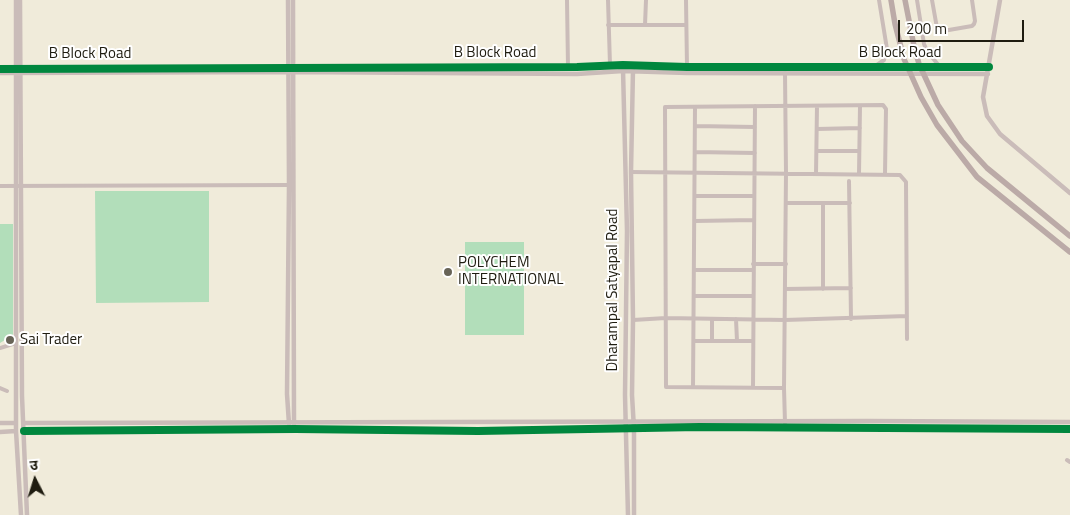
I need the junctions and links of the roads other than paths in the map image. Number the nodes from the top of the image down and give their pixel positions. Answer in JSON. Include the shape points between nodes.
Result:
{"nodes":[{"id":1,"x":16,"y":0,"type":"edge"},
{"id":2,"x":20,"y":0,"type":"edge"},
{"id":3,"x":288,"y":0,"type":"edge"},
{"id":4,"x":293,"y":0,"type":"edge"},
{"id":5,"x":567,"y":0,"type":"edge"},
{"id":6,"x":608,"y":0,"type":"edge"},
{"id":7,"x":646,"y":0,"type":"edge"},
{"id":8,"x":686,"y":0,"type":"edge"},
{"id":9,"x":879,"y":0,"type":"edge"},
{"id":10,"x":891,"y":0,"type":"edge"},
{"id":11,"x":905,"y":0,"type":"edge"},
{"id":12,"x":917,"y":0,"type":"edge"},
{"id":13,"x":932,"y":0,"type":"edge"},
{"id":14,"x":972,"y":0,"type":"edge"},
{"id":15,"x":1000,"y":0,"type":"edge"},
{"id":16,"x":686,"y":24,"type":"junction"},
{"id":17,"x":608,"y":25,"type":"junction"},
{"id":18,"x":645,"y":25,"type":"junction"},
{"id":19,"x":610,"y":65,"type":"junction"},
{"id":20,"x":623,"y":65,"type":"junction"},
{"id":21,"x":633,"y":65,"type":"junction"},
{"id":22,"x":568,"y":67,"type":"junction"},
{"id":23,"x":687,"y":67,"type":"junction"},
{"id":24,"x":874,"y":67,"type":"junction"},
{"id":25,"x":940,"y":67,"type":"junction"},
{"id":26,"x":989,"y":67,"type":"junction"},
{"id":27,"x":0,"y":69,"type":"edge"},
{"id":28,"x":291,"y":70,"type":"junction"},
{"id":29,"x":18,"y":71,"type":"junction"},
{"id":30,"x":623,"y":71,"type":"junction"},
{"id":31,"x":633,"y":71,"type":"junction"},
{"id":32,"x":0,"y":73,"type":"edge"},
{"id":33,"x":785,"y":73,"type":"junction"},
{"id":34,"x":988,"y":74,"type":"junction"},
{"id":35,"x":755,"y":106,"type":"junction"},
{"id":36,"x":785,"y":106,"type":"junction"},
{"id":37,"x":817,"y":106,"type":"junction"},
{"id":38,"x":860,"y":106,"type":"junction"},
{"id":39,"x":695,"y":107,"type":"junction"},
{"id":40,"x":695,"y":126,"type":"junction"},
{"id":41,"x":755,"y":127,"type":"junction"},
{"id":42,"x":860,"y":128,"type":"junction"},
{"id":43,"x":817,"y":129,"type":"junction"},
{"id":44,"x":859,"y":151,"type":"junction"},
{"id":45,"x":695,"y":152,"type":"junction"},
{"id":46,"x":817,"y":152,"type":"junction"},
{"id":47,"x":754,"y":153,"type":"junction"},
{"id":48,"x":631,"y":172,"type":"junction"},
{"id":49,"x":665,"y":173,"type":"junction"},
{"id":50,"x":695,"y":173,"type":"junction"},
{"id":51,"x":786,"y":173,"type":"junction"},
{"id":52,"x":754,"y":174,"type":"junction"},
{"id":53,"x":816,"y":174,"type":"junction"},
{"id":54,"x":860,"y":174,"type":"junction"},
{"id":55,"x":885,"y":174,"type":"junction"},
{"id":56,"x":850,"y":181,"type":"dead end"},
{"id":57,"x":291,"y":185,"type":"junction"},
{"id":58,"x":0,"y":186,"type":"edge"},
{"id":59,"x":19,"y":186,"type":"junction"},
{"id":60,"x":1070,"y":193,"type":"edge"},
{"id":61,"x":695,"y":196,"type":"junction"},
{"id":62,"x":754,"y":196,"type":"junction"},
{"id":63,"x":786,"y":203,"type":"junction"},
{"id":64,"x":823,"y":204,"type":"junction"},
{"id":65,"x":850,"y":204,"type":"junction"},
{"id":66,"x":754,"y":220,"type":"junction"},
{"id":67,"x":694,"y":221,"type":"junction"},
{"id":68,"x":1070,"y":236,"type":"edge"},
{"id":69,"x":1070,"y":252,"type":"edge"},
{"id":70,"x":753,"y":264,"type":"junction"},
{"id":71,"x":786,"y":264,"type":"junction"},
{"id":72,"x":694,"y":270,"type":"junction"},
{"id":73,"x":753,"y":270,"type":"junction"},
{"id":74,"x":851,"y":288,"type":"junction"},
{"id":75,"x":786,"y":289,"type":"junction"},
{"id":76,"x":823,"y":289,"type":"junction"},
{"id":77,"x":694,"y":296,"type":"junction"},
{"id":78,"x":753,"y":296,"type":"junction"},
{"id":79,"x":907,"y":316,"type":"junction"},
{"id":80,"x":666,"y":318,"type":"junction"},
{"id":81,"x":851,"y":318,"type":"junction"},
{"id":82,"x":694,"y":319,"type":"junction"},
{"id":83,"x":712,"y":319,"type":"junction"},
{"id":84,"x":736,"y":319,"type":"junction"},
{"id":85,"x":752,"y":319,"type":"junction"},
{"id":86,"x":633,"y":320,"type":"junction"},
{"id":87,"x":785,"y":320,"type":"junction"},
{"id":88,"x":907,"y":338,"type":"dead end"},
{"id":89,"x":694,"y":341,"type":"junction"},
{"id":90,"x":712,"y":341,"type":"junction"},
{"id":91,"x":736,"y":341,"type":"junction"},
{"id":92,"x":752,"y":342,"type":"junction"},
{"id":93,"x":16,"y":343,"type":"junction"},
{"id":94,"x":0,"y":348,"type":"edge"},
{"id":95,"x":753,"y":387,"type":"junction"},
{"id":96,"x":0,"y":388,"type":"edge"},
{"id":97,"x":693,"y":388,"type":"junction"},
{"id":98,"x":784,"y":388,"type":"junction"},
{"id":99,"x":7,"y":392,"type":"dead end"},
{"id":100,"x":785,"y":421,"type":"junction"},
{"id":101,"x":626,"y":422,"type":"junction"},
{"id":102,"x":634,"y":422,"type":"junction"},
{"id":103,"x":1070,"y":422,"type":"edge"},
{"id":104,"x":0,"y":423,"type":"edge"},
{"id":105,"x":16,"y":423,"type":"junction"},
{"id":106,"x":24,"y":423,"type":"junction"},
{"id":107,"x":291,"y":423,"type":"junction"},
{"id":108,"x":626,"y":428,"type":"junction"},
{"id":109,"x":785,"y":428,"type":"junction"},
{"id":110,"x":289,"y":429,"type":"junction"},
{"id":111,"x":295,"y":429,"type":"junction"},
{"id":112,"x":634,"y":429,"type":"junction"},
{"id":113,"x":1070,"y":429,"type":"edge"},
{"id":114,"x":16,"y":431,"type":"junction"},
{"id":115,"x":24,"y":431,"type":"junction"},
{"id":116,"x":0,"y":432,"type":"edge"},
{"id":117,"x":21,"y":515,"type":"edge"},
{"id":118,"x":27,"y":515,"type":"edge"},
{"id":119,"x":628,"y":515,"type":"edge"},
{"id":120,"x":634,"y":515,"type":"edge"}],
"edges":[{"from":1,"to":29,"type":"street"},
{"from":2,"to":29,"type":"street"},
{"from":3,"to":28,"type":"street"},
{"from":4,"to":28,"type":"street"},
{"from":5,"to":22,"type":"street"},
{"from":6,"to":17,"type":"street"},
{"from":7,"to":18,"type":"street"},
{"from":8,"to":16,"type":"street"},
{"from":9,"to":24,"type":"street","via":[[887,49],[884,60]]},
{"from":10,"to":69,"type":"main road","via":[[904,59],[937,125],[977,177]]},
{"from":11,"to":68,"type":"main road","via":[[919,64],[938,105],[962,141],[987,168]]},
{"from":12,"to":25,"type":"street","via":[[924,44]]},
{"from":13,"to":14,"type":"street","via":[[937,28],[943,31],[974,24]]},
{"from":15,"to":26,"type":"street"},
{"from":16,"to":18,"type":"street"},
{"from":16,"to":23,"type":"street"},
{"from":17,"to":18,"type":"street"},
{"from":17,"to":19,"type":"street"},
{"from":19,"to":20,"type":"street","name":"B Block Road"},
{"from":19,"to":22,"type":"street","name":"B Block Road"},
{"from":20,"to":21,"type":"street","name":"B Block Road"},
{"from":20,"to":30,"type":"street","name":"Dharampal Satyapal Road"},
{"from":21,"to":23,"type":"street","name":"B Block Road"},
{"from":21,"to":31,"type":"street","name":"Dharampal Satyapal Road"},
{"from":22,"to":28,"type":"street","name":"B Block Road"},
{"from":23,"to":24,"type":"street","name":"B Block Road"},
{"from":24,"to":25,"type":"street","name":"B Block Road"},
{"from":25,"to":26,"type":"street","name":"B Block Road"},
{"from":26,"to":34,"type":"street"},
{"from":27,"to":29,"type":"street","name":"B Block Road"},
{"from":28,"to":29,"type":"street","name":"B Block Road"},
{"from":28,"to":30,"type":"street","name":"B Block Road","via":[[577,74]]},
{"from":28,"to":57,"type":"street"},
{"from":29,"to":32,"type":"street","name":"B Block Road"},
{"from":29,"to":59,"type":"street"},
{"from":30,"to":31,"type":"street","name":"B Block Road"},
{"from":30,"to":101,"type":"street","name":"Dharampal Satyapal Road","via":[[627,231]]},
{"from":31,"to":33,"type":"street","name":"B Block Road"},
{"from":31,"to":48,"type":"street","name":"Dharampal Satyapal Road"},
{"from":33,"to":34,"type":"street","name":"B Block Road"},
{"from":33,"to":36,"type":"street"},
{"from":34,"to":60,"type":"street","via":[[984,104],[992,125]]},
{"from":35,"to":36,"type":"street"},
{"from":35,"to":39,"type":"street"},
{"from":35,"to":41,"type":"street"},
{"from":36,"to":37,"type":"street"},
{"from":36,"to":51,"type":"street"},
{"from":37,"to":38,"type":"street"},
{"from":37,"to":43,"type":"street"},
{"from":38,"to":42,"type":"street"},
{"from":38,"to":55,"type":"street","via":[[883,105],[886,108]]},
{"from":39,"to":40,"type":"street"},
{"from":39,"to":49,"type":"street","via":[[664,107]]},
{"from":40,"to":41,"type":"street"},
{"from":40,"to":45,"type":"street"},
{"from":41,"to":47,"type":"street"},
{"from":42,"to":43,"type":"street"},
{"from":42,"to":44,"type":"street"},
{"from":43,"to":46,"type":"street"},
{"from":44,"to":46,"type":"street"},
{"from":44,"to":54,"type":"street"},
{"from":45,"to":47,"type":"street"},
{"from":45,"to":50,"type":"street"},
{"from":46,"to":53,"type":"street"},
{"from":47,"to":52,"type":"street"},
{"from":48,"to":49,"type":"street"},
{"from":48,"to":86,"type":"street","name":"Dharampal Satyapal Road"},
{"from":49,"to":50,"type":"street"},
{"from":49,"to":80,"type":"street"},
{"from":50,"to":52,"type":"street"},
{"from":50,"to":61,"type":"street"},
{"from":51,"to":52,"type":"street"},
{"from":51,"to":53,"type":"street"},
{"from":51,"to":63,"type":"street"},
{"from":52,"to":62,"type":"street"},
{"from":53,"to":54,"type":"street"},
{"from":54,"to":55,"type":"street"},
{"from":55,"to":79,"type":"street","via":[[900,175],[906,182]]},
{"from":56,"to":65,"type":"street"},
{"from":57,"to":59,"type":"street"},
{"from":57,"to":107,"type":"street","via":[[287,326]]},
{"from":58,"to":59,"type":"street"},
{"from":59,"to":93,"type":"street"},
{"from":59,"to":106,"type":"street"},
{"from":61,"to":62,"type":"street"},
{"from":61,"to":67,"type":"street"},
{"from":62,"to":66,"type":"street"},
{"from":63,"to":64,"type":"street"},
{"from":63,"to":71,"type":"street"},
{"from":64,"to":65,"type":"street"},
{"from":64,"to":76,"type":"street"},
{"from":65,"to":74,"type":"street"},
{"from":66,"to":67,"type":"street"},
{"from":66,"to":70,"type":"street"},
{"from":67,"to":72,"type":"street"},
{"from":70,"to":71,"type":"street"},
{"from":70,"to":73,"type":"street"},
{"from":71,"to":75,"type":"street"},
{"from":72,"to":73,"type":"street"},
{"from":72,"to":77,"type":"street"},
{"from":73,"to":78,"type":"street"},
{"from":74,"to":76,"type":"street"},
{"from":74,"to":81,"type":"street"},
{"from":75,"to":76,"type":"street"},
{"from":75,"to":87,"type":"street"},
{"from":77,"to":78,"type":"street"},
{"from":77,"to":82,"type":"street"},
{"from":78,"to":85,"type":"street"},
{"from":79,"to":81,"type":"street"},
{"from":79,"to":88,"type":"street"},
{"from":80,"to":82,"type":"street"},
{"from":80,"to":86,"type":"street"},
{"from":80,"to":97,"type":"street","via":[[666,387]]},
{"from":81,"to":87,"type":"street"},
{"from":82,"to":83,"type":"street"},
{"from":82,"to":89,"type":"street"},
{"from":83,"to":84,"type":"street"},
{"from":83,"to":90,"type":"street"},
{"from":84,"to":85,"type":"street"},
{"from":84,"to":91,"type":"street"},
{"from":85,"to":87,"type":"street"},
{"from":85,"to":92,"type":"street"},
{"from":86,"to":102,"type":"street","name":"Dharampal Satyapal Road"},
{"from":87,"to":98,"type":"street"},
{"from":89,"to":90,"type":"street"},
{"from":89,"to":97,"type":"street"},
{"from":90,"to":91,"type":"street"},
{"from":91,"to":92,"type":"street"},
{"from":92,"to":95,"type":"street"},
{"from":93,"to":94,"type":"street"},
{"from":93,"to":105,"type":"street"},
{"from":95,"to":97,"type":"street"},
{"from":95,"to":98,"type":"street"},
{"from":96,"to":99,"type":"street"},
{"from":98,"to":100,"type":"street"},
{"from":100,"to":102,"type":"street"},
{"from":100,"to":103,"type":"street"},
{"from":100,"to":109,"type":"street"},
{"from":101,"to":102,"type":"street"},
{"from":101,"to":107,"type":"street"},
{"from":101,"to":108,"type":"street","name":"Dharampal Satyapal Road"},
{"from":102,"to":112,"type":"street","name":"Dharampal Satyapal Road"},
{"from":104,"to":105,"type":"street"},
{"from":105,"to":114,"type":"street"},
{"from":106,"to":107,"type":"street"},
{"from":106,"to":115,"type":"street"},
{"from":107,"to":110,"type":"street"},
{"from":107,"to":111,"type":"street"},
{"from":108,"to":111,"type":"street","via":[[478,431]]},
{"from":108,"to":112,"type":"street"},
{"from":108,"to":119,"type":"street","name":"Dharampal Satyapal Road"},
{"from":109,"to":112,"type":"street"},
{"from":109,"to":113,"type":"street"},
{"from":110,"to":111,"type":"street"},
{"from":110,"to":115,"type":"street"},
{"from":112,"to":120,"type":"street","name":"Dharampal Satyapal Road"},
{"from":114,"to":116,"type":"street"},
{"from":114,"to":117,"type":"street"},
{"from":115,"to":118,"type":"street"}]}
